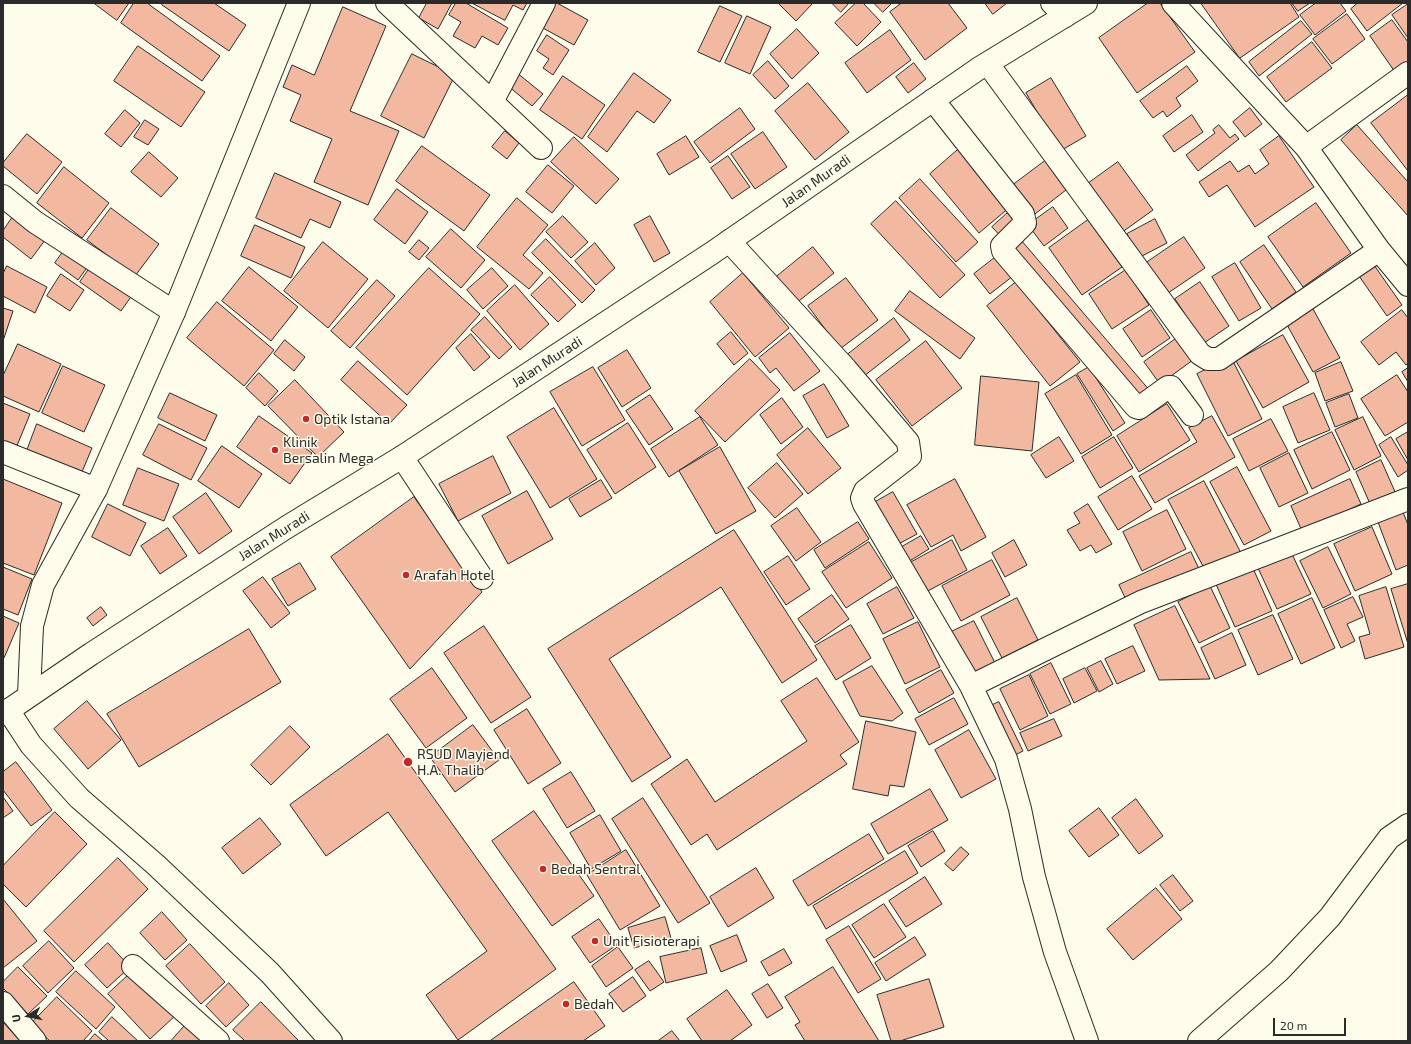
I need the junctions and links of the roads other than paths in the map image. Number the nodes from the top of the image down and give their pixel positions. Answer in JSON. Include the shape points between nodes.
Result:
{"nodes":[{"id":1,"x":299,"y":3,"type":"edge"},
{"id":2,"x":387,"y":3,"type":"edge"},
{"id":3,"x":544,"y":3,"type":"edge"},
{"id":4,"x":1086,"y":3,"type":"edge"},
{"id":5,"x":1173,"y":3,"type":"edge"},
{"id":6,"x":1058,"y":10,"type":"edge"},
{"id":7,"x":988,"y":64,"type":"junction"},
{"id":8,"x":1408,"y":73,"type":"edge"},
{"id":9,"x":933,"y":100,"type":"junction"},
{"id":10,"x":492,"y":102,"type":"junction"},
{"id":11,"x":1306,"y":147,"type":"junction"},
{"id":12,"x":541,"y":148,"type":"dead end"},
{"id":13,"x":3,"y":196,"type":"edge"},
{"id":14,"x":729,"y":241,"type":"junction"},
{"id":15,"x":1378,"y":250,"type":"junction"},
{"id":16,"x":1408,"y":285,"type":"edge"},
{"id":17,"x":174,"y":312,"type":"junction"},
{"id":18,"x":1192,"y":414,"type":"dead end"},
{"id":19,"x":3,"y":452,"type":"edge"},
{"id":20,"x":402,"y":457,"type":"junction"},
{"id":21,"x":96,"y":489,"type":"junction"},
{"id":22,"x":1408,"y":499,"type":"edge"},
{"id":23,"x":482,"y":578,"type":"dead end"},
{"id":24,"x":971,"y":686,"type":"junction"},
{"id":25,"x":29,"y":695,"type":"junction"},
{"id":26,"x":5,"y":710,"type":"edge"},
{"id":27,"x":1408,"y":825,"type":"edge"},
{"id":28,"x":133,"y":966,"type":"dead end"},
{"id":29,"x":3,"y":1003,"type":"edge"},
{"id":30,"x":35,"y":1041,"type":"edge"},
{"id":31,"x":218,"y":1041,"type":"edge"},
{"id":32,"x":331,"y":1041,"type":"edge"},
{"id":33,"x":1087,"y":1041,"type":"edge"},
{"id":34,"x":1199,"y":1041,"type":"edge"}],
"edges":[{"from":1,"to":17,"type":"main road"},
{"from":2,"to":10,"type":"main road"},
{"from":3,"to":10,"type":"main road"},
{"from":4,"to":6,"type":"main road","name":"Jalan Muradi"},
{"from":5,"to":11,"type":"main road"},
{"from":6,"to":7,"type":"main road","name":"Jalan Muradi"},
{"from":7,"to":9,"type":"main road","name":"Jalan Muradi"},
{"from":7,"to":15,"type":"main road","via":[[1200,354],[1208,359],[1219,359]]},
{"from":8,"to":11,"type":"main road"},
{"from":9,"to":14,"type":"main road","name":"Jalan Muradi"},
{"from":9,"to":18,"type":"main road","via":[[1023,214],[1025,223],[1002,246],[1003,251],[1136,407],[1139,408],[1171,387]]},
{"from":10,"to":12,"type":"main road"},
{"from":11,"to":15,"type":"main road"},
{"from":13,"to":17,"type":"main road","via":[[35,222]]},
{"from":14,"to":20,"type":"main road","name":"Jalan Muradi"},
{"from":14,"to":24,"type":"main road","via":[[908,442],[910,456],[865,491],[862,498]]},
{"from":15,"to":16,"type":"main road"},
{"from":17,"to":21,"type":"main road"},
{"from":19,"to":21,"type":"main road"},
{"from":20,"to":23,"type":"main road"},
{"from":20,"to":25,"type":"main road","name":"Jalan Muradi","via":[[287,527]]},
{"from":21,"to":25,"type":"main road","via":[[43,585],[32,626]]},
{"from":22,"to":24,"type":"main road","via":[[1141,602]]},
{"from":24,"to":33,"type":"main road","via":[[1008,766],[1054,952]]},
{"from":25,"to":26,"type":"main road","name":"Jalan Muradi"},
{"from":26,"to":32,"type":"main road","via":[[31,745],[79,798],[270,973]]},
{"from":27,"to":34,"type":"main road","via":[[1390,838],[1330,917],[1279,971]]},
{"from":28,"to":31,"type":"main road"},
{"from":29,"to":30,"type":"main road"}]}
